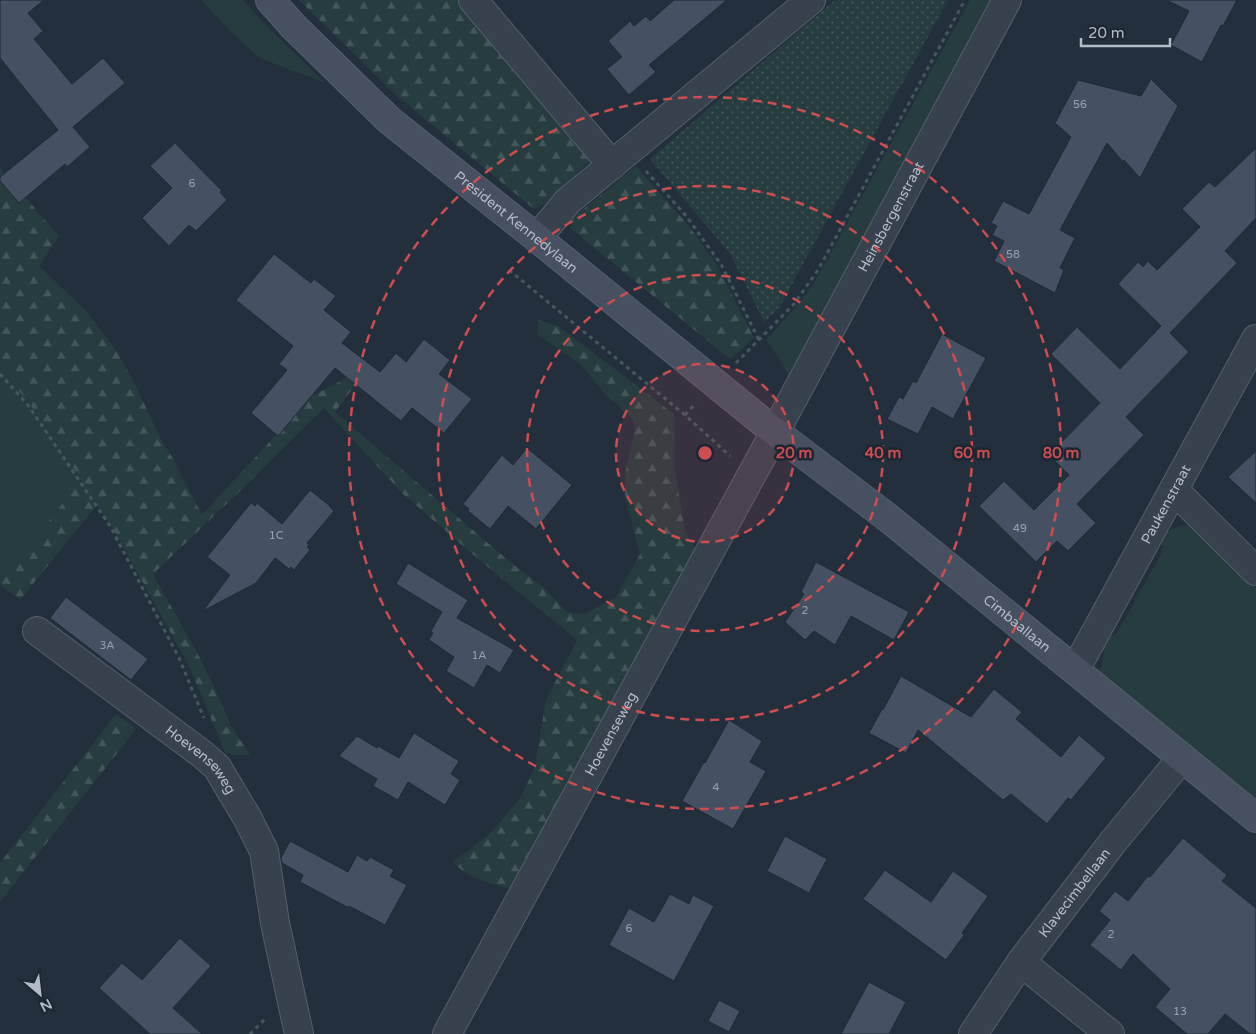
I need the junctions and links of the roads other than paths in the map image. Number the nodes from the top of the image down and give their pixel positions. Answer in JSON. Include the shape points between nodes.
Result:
{"nodes":[{"id":1,"x":270,"y":0,"type":"edge"},
{"id":2,"x":473,"y":0,"type":"edge"},
{"id":3,"x":811,"y":0,"type":"edge"},
{"id":4,"x":1007,"y":0,"type":"edge"},
{"id":5,"x":621,"y":158,"type":"junction"},
{"id":6,"x":537,"y":238,"type":"junction"},
{"id":7,"x":1256,"y":339,"type":"edge"},
{"id":8,"x":775,"y":432,"type":"junction"},
{"id":9,"x":1174,"y":490,"type":"junction"},
{"id":10,"x":1256,"y":571,"type":"edge"},
{"id":11,"x":37,"y":630,"type":"dead end"},
{"id":12,"x":1075,"y":670,"type":"junction"},
{"id":13,"x":1182,"y":758,"type":"junction"},
{"id":14,"x":1256,"y":818,"type":"edge"},
{"id":15,"x":1021,"y":962,"type":"junction"},
{"id":16,"x":299,"y":1034,"type":"edge"},
{"id":17,"x":446,"y":1034,"type":"edge"},
{"id":18,"x":973,"y":1034,"type":"edge"},
{"id":19,"x":1110,"y":1034,"type":"edge"}],
"edges":[{"from":1,"to":6,"type":"street","name":"President Kennedylaan","via":[[388,120]]},
{"from":2,"to":5,"type":"street"},
{"from":3,"to":5,"type":"street"},
{"from":4,"to":8,"type":"street","name":"Heinsbergenstraat"},
{"from":5,"to":6,"type":"street","via":[[568,201]]},
{"from":6,"to":8,"type":"street","name":"President Kennedylaan"},
{"from":7,"to":9,"type":"street","name":"Paukenstraat"},
{"from":8,"to":12,"type":"street","name":"Cimbaallaan","via":[[887,517]]},
{"from":8,"to":17,"type":"street","name":"Hoevenseweg"},
{"from":9,"to":10,"type":"street"},
{"from":9,"to":12,"type":"street","name":"Paukenstraat"},
{"from":11,"to":16,"type":"street","name":"Hoevenseweg","via":[[217,767],[264,851],[274,923]]},
{"from":12,"to":13,"type":"street","name":"Cimbaallaan"},
{"from":13,"to":14,"type":"street","name":"Cimbaallaan"},
{"from":13,"to":15,"type":"street","name":"Klavecimbellaan"},
{"from":15,"to":18,"type":"street","name":"Klavecimbellaan"},
{"from":15,"to":19,"type":"street"}]}
